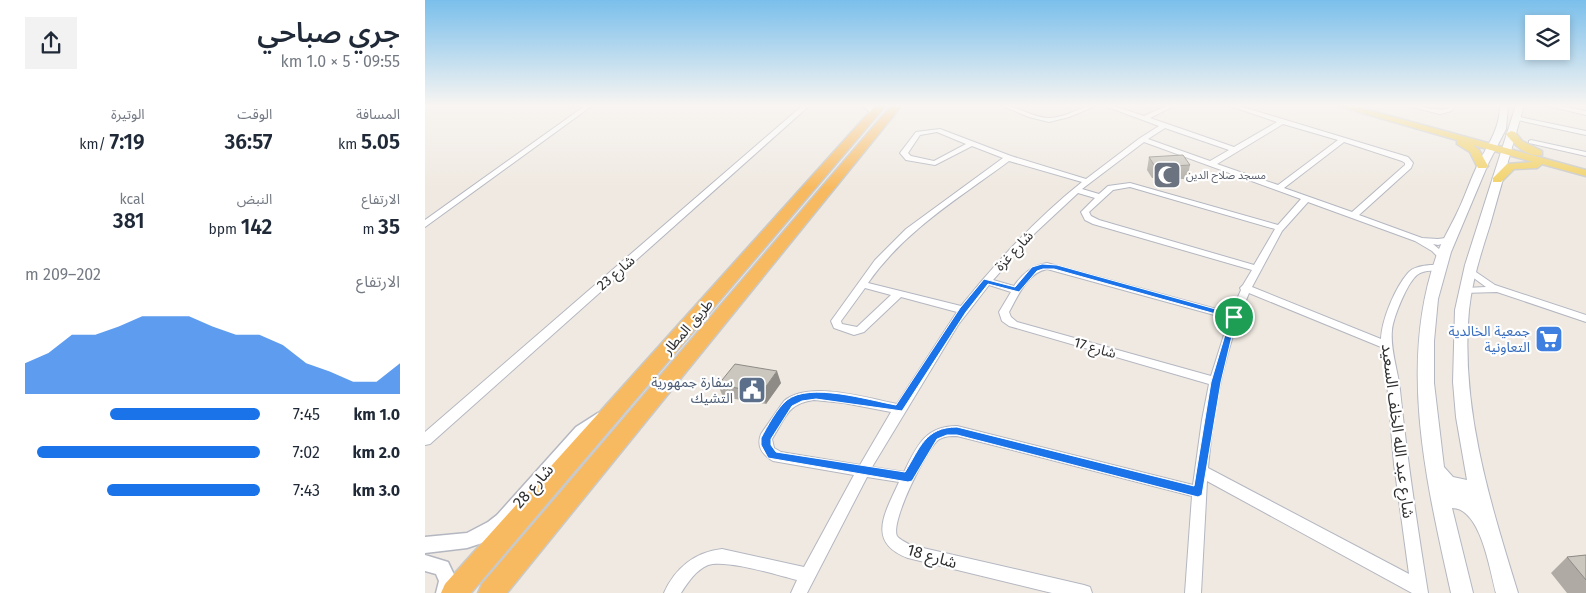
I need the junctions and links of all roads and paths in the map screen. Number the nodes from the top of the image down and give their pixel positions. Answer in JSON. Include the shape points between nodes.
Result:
{"nodes":[{"id":1,"x":552,"y":133,"type":"edge"},
{"id":2,"x":775,"y":133,"type":"edge"},
{"id":3,"x":854,"y":133,"type":"edge"},
{"id":4,"x":874,"y":133,"type":"edge"},
{"id":5,"x":919,"y":133,"type":"edge"},
{"id":6,"x":944,"y":133,"type":"edge"},
{"id":7,"x":1152,"y":133,"type":"edge"},
{"id":8,"x":1186,"y":133,"type":"edge"},
{"id":9,"x":1264,"y":133,"type":"edge"},
{"id":10,"x":1323,"y":133,"type":"edge"},
{"id":11,"x":1434,"y":133,"type":"edge"},
{"id":12,"x":1443,"y":133,"type":"edge"},
{"id":13,"x":1452,"y":133,"type":"edge"},
{"id":14,"x":1502,"y":133,"type":"edge"},
{"id":15,"x":1511,"y":134,"type":"joint"},
{"id":16,"x":1142,"y":139,"type":"junction"},
{"id":17,"x":1344,"y":139,"type":"junction"},
{"id":18,"x":1531,"y":142,"type":"dead end"},
{"id":19,"x":969,"y":144,"type":"junction"},
{"id":20,"x":1500,"y":147,"type":"junction"},
{"id":21,"x":1235,"y":150,"type":"junction"},
{"id":22,"x":1586,"y":154,"type":"edge"},
{"id":23,"x":1008,"y":158,"type":"junction"},
{"id":24,"x":1551,"y":158,"type":"junction"},
{"id":25,"x":1211,"y":164,"type":"junction"},
{"id":26,"x":1483,"y":166,"type":"junction"},
{"id":27,"x":1586,"y":168,"type":"edge"},
{"id":28,"x":1586,"y":174,"type":"edge"},
{"id":29,"x":1497,"y":180,"type":"junction"},
{"id":30,"x":1086,"y":181,"type":"junction"},
{"id":31,"x":815,"y":182,"type":"junction"},
{"id":32,"x":1278,"y":189,"type":"junction"},
{"id":33,"x":1075,"y":190,"type":"junction"},
{"id":34,"x":1100,"y":197,"type":"junction"},
{"id":35,"x":1306,"y":199,"type":"junction"},
{"id":36,"x":1353,"y":216,"type":"junction"},
{"id":37,"x":1461,"y":216,"type":"junction"},
{"id":38,"x":1485,"y":222,"type":"junction"},
{"id":39,"x":425,"y":224,"type":"edge"},
{"id":40,"x":1280,"y":228,"type":"junction"},
{"id":41,"x":791,"y":232,"type":"junction"},
{"id":42,"x":1418,"y":239,"type":"junction"},
{"id":43,"x":1450,"y":239,"type":"junction"},
{"id":44,"x":1441,"y":262,"type":"junction"},
{"id":45,"x":1256,"y":268,"type":"junction"},
{"id":46,"x":1470,"y":271,"type":"junction"},
{"id":47,"x":987,"y":281,"type":"junction"},
{"id":48,"x":862,"y":284,"type":"junction"},
{"id":49,"x":1245,"y":288,"type":"junction"},
{"id":50,"x":1016,"y":290,"type":"junction"},
{"id":51,"x":1465,"y":291,"type":"junction"},
{"id":52,"x":1503,"y":292,"type":"junction"},
{"id":53,"x":898,"y":294,"type":"junction"},
{"id":54,"x":963,"y":310,"type":"junction"},
{"id":55,"x":1234,"y":317,"type":"junction"},
{"id":56,"x":1586,"y":319,"type":"edge"},
{"id":57,"x":1387,"y":345,"type":"junction"},
{"id":58,"x":1216,"y":382,"type":"junction"},
{"id":59,"x":625,"y":397,"type":"junction"},
{"id":60,"x":898,"y":409,"type":"junction"},
{"id":61,"x":427,"y":438,"type":"edge"},
{"id":62,"x":1435,"y":467,"type":"junction"},
{"id":63,"x":863,"y":470,"type":"junction"},
{"id":64,"x":1201,"y":471,"type":"junction"},
{"id":65,"x":908,"y":478,"type":"junction"},
{"id":66,"x":1476,"y":481,"type":"junction"},
{"id":67,"x":1198,"y":492,"type":"junction"},
{"id":68,"x":1442,"y":508,"type":"junction"},
{"id":69,"x":1486,"y":522,"type":"junction"},
{"id":70,"x":425,"y":545,"type":"edge"},
{"id":71,"x":425,"y":563,"type":"edge"},
{"id":72,"x":808,"y":575,"type":"junction"},
{"id":73,"x":1420,"y":590,"type":"edge"},
{"id":74,"x":445,"y":593,"type":"edge"},
{"id":75,"x":454,"y":593,"type":"edge"},
{"id":76,"x":491,"y":593,"type":"edge"},
{"id":77,"x":673,"y":593,"type":"edge"},
{"id":78,"x":799,"y":593,"type":"edge"},
{"id":79,"x":1084,"y":593,"type":"edge"},
{"id":80,"x":1193,"y":593,"type":"edge"},
{"id":81,"x":1462,"y":593,"type":"edge"},
{"id":82,"x":1507,"y":593,"type":"edge"}],
"edges":[{"from":1,"to":39,"type":"street"},
{"from":2,"to":61,"type":"street","name":"شارع 23"},
{"from":3,"to":31,"type":"highway","name":"طريق المطار"},
{"from":4,"to":41,"type":"highway","name":"طريق المطار"},
{"from":5,"to":19,"type":"street","via":[[904,153],[909,158],[935,163]]},
{"from":6,"to":19,"type":"street"},
{"from":7,"to":16,"type":"street","name":"شارع غزة"},
{"from":8,"to":21,"type":"street"},
{"from":9,"to":21,"type":"street"},
{"from":10,"to":17,"type":"street"},
{"from":11,"to":26,"type":"main road","via":[[1469,147]]},
{"from":12,"to":20,"type":"main road"},
{"from":13,"to":20,"type":"main road"},
{"from":14,"to":20,"type":"main road"},
{"from":15,"to":20,"type":"main road"},
{"from":15,"to":24,"type":"main road","via":[[1522,145]]},
{"from":16,"to":25,"type":"street"},
{"from":16,"to":30,"type":"street","name":"شارع غزة"},
{"from":17,"to":32,"type":"street"},
{"from":17,"to":36,"type":"street","via":[[1399,156],[1409,163]]},
{"from":18,"to":22,"type":"street"},
{"from":19,"to":23,"type":"street"},
{"from":20,"to":24,"type":"main road"},
{"from":20,"to":26,"type":"main road"},
{"from":20,"to":28,"type":"main road"},
{"from":20,"to":29,"type":"main road"},
{"from":21,"to":25,"type":"street"},
{"from":23,"to":30,"type":"street"},
{"from":23,"to":48,"type":"street","via":[[909,231],[877,262]]},
{"from":24,"to":27,"type":"main road"},
{"from":25,"to":32,"type":"street"},
{"from":26,"to":37,"type":"main road"},
{"from":28,"to":29,"type":"main road","via":[[1538,165],[1518,165],[1511,166]]},
{"from":29,"to":38,"type":"main road"},
{"from":30,"to":33,"type":"street","name":"شارع غزة"},
{"from":31,"to":41,"type":"highway","via":[[778,233]]},
{"from":31,"to":59,"type":"highway","name":"طريق المطار"},
{"from":32,"to":35,"type":"street"},
{"from":33,"to":34,"type":"street"},
{"from":33,"to":47,"type":"street","name":"شارع غزة","via":[[1019,244]]},
{"from":34,"to":40,"type":"street","via":[[1114,186],[1130,185]]},
{"from":34,"to":45,"type":"street","via":[[1085,212],[1091,220]]},
{"from":35,"to":36,"type":"street"},
{"from":35,"to":40,"type":"street"},
{"from":36,"to":42,"type":"street"},
{"from":37,"to":38,"type":"main road","via":[[1474,216]]},
{"from":37,"to":43,"type":"main road"},
{"from":38,"to":46,"type":"main road"},
{"from":40,"to":45,"type":"street"},
{"from":41,"to":76,"type":"highway","name":"طريق المطار"},
{"from":42,"to":43,"type":"street","via":[[1438,242]]},
{"from":42,"to":44,"type":"street","via":[[1435,249]]},
{"from":43,"to":44,"type":"main road"},
{"from":44,"to":57,"type":"street","name":"شارع عبد الله الخلف السعيد","via":[[1412,274],[1396,301],[1387,328]]},
{"from":44,"to":62,"type":"main road","via":[[1426,330],[1425,362]]},
{"from":45,"to":49,"type":"street"},
{"from":46,"to":51,"type":"main road"},
{"from":46,"to":52,"type":"street"},
{"from":47,"to":50,"type":"street"},
{"from":47,"to":54,"type":"street","name":"شارع غزة"},
{"from":48,"to":53,"type":"street"},
{"from":48,"to":53,"type":"street","via":[[836,321],[838,326],[860,330]]},
{"from":49,"to":55,"type":"street"},
{"from":49,"to":57,"type":"street"},
{"from":50,"to":55,"type":"street","via":[[1035,269],[1054,266]]},
{"from":50,"to":58,"type":"street","name":"شارع 17","via":[[1004,316],[1013,324]]},
{"from":51,"to":52,"type":"street"},
{"from":51,"to":66,"type":"main road","via":[[1459,342],[1461,382]]},
{"from":52,"to":56,"type":"street"},
{"from":53,"to":54,"type":"street"},
{"from":54,"to":60,"type":"street","name":"شارع غزة"},
{"from":55,"to":58,"type":"street"},
{"from":57,"to":73,"type":"street","name":"شارع عبد الله الخلف السعيد"},
{"from":58,"to":64,"type":"street"},
{"from":59,"to":70,"type":"street","name":"شارع 28","via":[[581,431],[503,520],[491,529],[459,544]]},
{"from":59,"to":75,"type":"highway","name":"طريق المطار"},
{"from":60,"to":63,"type":"street","name":"شارع غزة"},
{"from":60,"to":63,"type":"street","via":[[807,396],[789,404],[766,438],[768,451],[778,457]]},
{"from":62,"to":66,"type":"main road","via":[[1439,476],[1462,489],[1472,488]]},
{"from":62,"to":68,"type":"main road"},
{"from":63,"to":65,"type":"street"},
{"from":63,"to":72,"type":"street","name":"شارع غزة"},
{"from":64,"to":67,"type":"street"},
{"from":64,"to":73,"type":"street"},
{"from":65,"to":67,"type":"street","via":[[933,436],[957,431]]},
{"from":65,"to":79,"type":"street","name":"شارع 18","via":[[888,532],[897,545],[908,551]]},
{"from":66,"to":69,"type":"main road"},
{"from":67,"to":80,"type":"street"},
{"from":68,"to":69,"type":"main road","via":[[1450,499],[1459,500],[1478,511]]},
{"from":68,"to":81,"type":"main road"},
{"from":69,"to":82,"type":"main road"},
{"from":71,"to":74,"type":"street","via":[[442,568],[448,581]]},
{"from":72,"to":77,"type":"street","via":[[722,556],[711,557],[692,566]]},
{"from":72,"to":78,"type":"street","name":"شارع غزة"}]}
